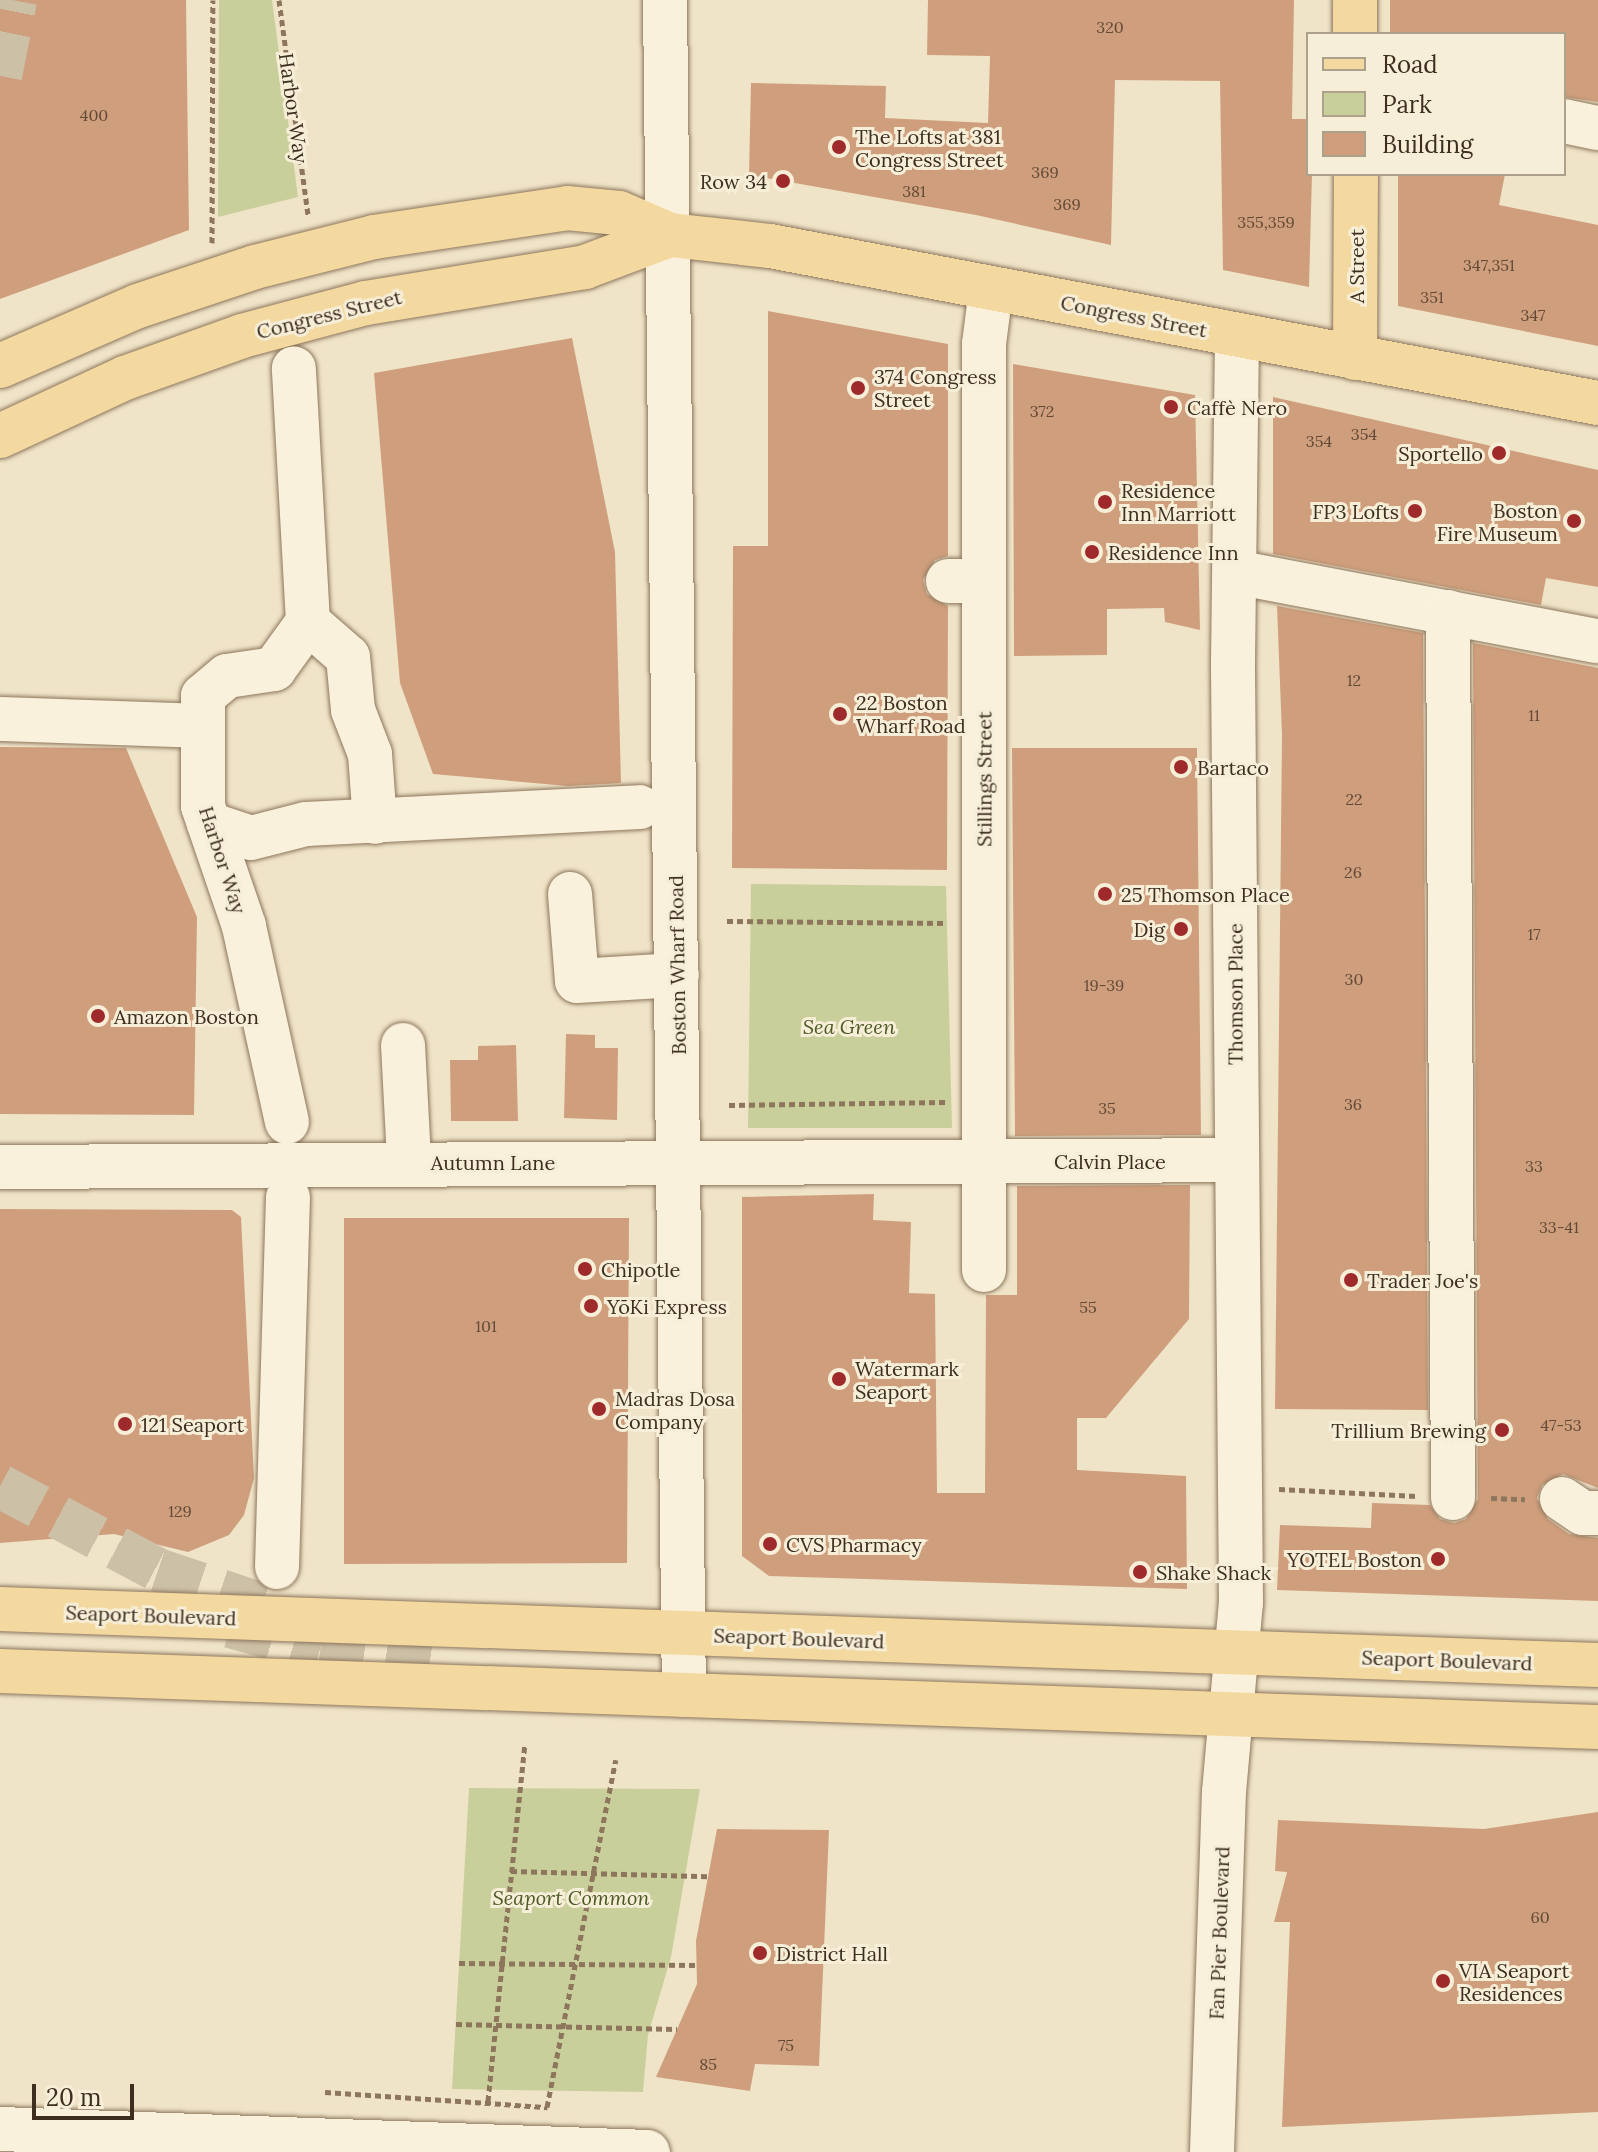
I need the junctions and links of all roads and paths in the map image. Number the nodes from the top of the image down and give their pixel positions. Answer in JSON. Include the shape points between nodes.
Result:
{"nodes":[{"id":1,"x":213,"y":0,"type":"edge"},
{"id":2,"x":279,"y":0,"type":"edge"},
{"id":3,"x":665,"y":0,"type":"edge"},
{"id":4,"x":1355,"y":0,"type":"edge"},
{"id":5,"x":1355,"y":32,"type":"edge"},
{"id":6,"x":1566,"y":121,"type":"edge"},
{"id":7,"x":1598,"y":128,"type":"edge"},
{"id":8,"x":1356,"y":176,"type":"edge"},
{"id":9,"x":309,"y":216,"type":"dead end"},
{"id":10,"x":670,"y":235,"type":"junction"},
{"id":11,"x":212,"y":251,"type":"dead end"},
{"id":12,"x":991,"y":289,"type":"junction"},
{"id":13,"x":1237,"y":335,"type":"junction"},
{"id":14,"x":1355,"y":358,"type":"junction"},
{"id":15,"x":0,"y":366,"type":"edge"},
{"id":16,"x":294,"y":368,"type":"dead end"},
{"id":17,"x":1598,"y":403,"type":"edge"},
{"id":18,"x":0,"y":436,"type":"edge"},
{"id":19,"x":1235,"y":572,"type":"junction"},
{"id":20,"x":1448,"y":612,"type":"junction"},
{"id":21,"x":308,"y":622,"type":"junction"},
{"id":22,"x":1598,"y":641,"type":"edge"},
{"id":23,"x":0,"y":719,"type":"edge"},
{"id":24,"x":203,"y":726,"type":"junction"},
{"id":25,"x":640,"y":807,"type":"dead end"},
{"id":26,"x":375,"y":822,"type":"junction"},
{"id":27,"x":209,"y":824,"type":"junction"},
{"id":28,"x":570,"y":894,"type":"dead end"},
{"id":29,"x":727,"y":921,"type":"dead end"},
{"id":30,"x":959,"y":923,"type":"dead end"},
{"id":31,"x":677,"y":975,"type":"junction"},
{"id":32,"x":403,"y":1045,"type":"dead end"},
{"id":33,"x":934,"y":1102,"type":"dead end"},
{"id":34,"x":729,"y":1105,"type":"dead end"},
{"id":35,"x":287,"y":1122,"type":"dead end"},
{"id":36,"x":1235,"y":1160,"type":"junction"},
{"id":37,"x":409,"y":1161,"type":"junction"},
{"id":38,"x":678,"y":1161,"type":"junction"},
{"id":39,"x":986,"y":1162,"type":"junction"},
{"id":40,"x":0,"y":1167,"type":"edge"},
{"id":41,"x":288,"y":1197,"type":"dead end"},
{"id":42,"x":984,"y":1270,"type":"dead end"},
{"id":43,"x":1272,"y":1489,"type":"dead end"},
{"id":44,"x":1453,"y":1498,"type":"junction"},
{"id":45,"x":1580,"y":1506,"type":"edge"},
{"id":46,"x":277,"y":1567,"type":"dead end"},
{"id":47,"x":0,"y":1609,"type":"edge"},
{"id":48,"x":683,"y":1634,"type":"junction"},
{"id":49,"x":1238,"y":1653,"type":"junction"},
{"id":50,"x":1598,"y":1665,"type":"edge"},
{"id":51,"x":0,"y":1671,"type":"edge"},
{"id":52,"x":684,"y":1695,"type":"junction"},
{"id":53,"x":1231,"y":1714,"type":"junction"},
{"id":54,"x":1598,"y":1727,"type":"edge"},
{"id":55,"x":525,"y":1744,"type":"dead end"},
{"id":56,"x":616,"y":1760,"type":"dead end"},
{"id":57,"x":511,"y":1871,"type":"junction"},
{"id":58,"x":593,"y":1873,"type":"junction"},
{"id":59,"x":708,"y":1876,"type":"dead end"},
{"id":60,"x":459,"y":1963,"type":"dead end"},
{"id":61,"x":502,"y":1964,"type":"junction"},
{"id":62,"x":576,"y":1964,"type":"junction"},
{"id":63,"x":697,"y":1965,"type":"dead end"},
{"id":64,"x":456,"y":2024,"type":"dead end"},
{"id":65,"x":495,"y":2025,"type":"junction"},
{"id":66,"x":563,"y":2026,"type":"junction"},
{"id":67,"x":677,"y":2029,"type":"dead end"},
{"id":68,"x":325,"y":2092,"type":"dead end"},
{"id":69,"x":488,"y":2101,"type":"junction"},
{"id":70,"x":0,"y":2129,"type":"edge"},
{"id":71,"x":305,"y":2145,"type":"edge"},
{"id":72,"x":648,"y":2152,"type":"edge"},
{"id":73,"x":1212,"y":2152,"type":"edge"}],
"edges":[{"from":1,"to":11,"type":"path"},
{"from":2,"to":9,"type":"path","name":"Harbor Way"},
{"from":3,"to":10,"type":"street","name":"Boston Wharf Road"},
{"from":4,"to":5,"type":"main road"},
{"from":6,"to":7,"type":"street"},
{"from":8,"to":14,"type":"main road","name":"A Street"},
{"from":10,"to":12,"type":"main road","name":"Congress Street","via":[[734,239]]},
{"from":10,"to":15,"type":"main road","name":"Congress Street","via":[[619,213],[567,208],[374,237],[196,286]]},
{"from":10,"to":18,"type":"main road","name":"Congress Street","via":[[585,267],[419,292],[242,336],[125,378]]},
{"from":10,"to":31,"type":"street","name":"Boston Wharf Road"},
{"from":12,"to":13,"type":"main road","name":"Congress Street"},
{"from":12,"to":39,"type":"street","name":"Stillings Street","via":[[966,606]]},
{"from":13,"to":14,"type":"main road","name":"Congress Street"},
{"from":13,"to":19,"type":"street","name":"Thomson Place"},
{"from":14,"to":17,"type":"main road","name":"Congress Street"},
{"from":16,"to":21,"type":"street"},
{"from":19,"to":20,"type":"street"},
{"from":19,"to":36,"type":"street","name":"Thomson Place"},
{"from":20,"to":22,"type":"street"},
{"from":20,"to":44,"type":"street"},
{"from":21,"to":24,"type":"street","name":"Harbor Way","via":[[274,669],[227,676],[203,696]]},
{"from":21,"to":26,"type":"street","via":[[348,657],[353,710],[370,754]]},
{"from":23,"to":24,"type":"street"},
{"from":24,"to":27,"type":"street","name":"Harbor Way","via":[[203,806]]},
{"from":25,"to":26,"type":"street"},
{"from":26,"to":27,"type":"street","via":[[306,824],[251,838]]},
{"from":27,"to":35,"type":"street","name":"Harbor Way","via":[[244,926]]},
{"from":28,"to":31,"type":"street","via":[[577,981]]},
{"from":29,"to":30,"type":"path"},
{"from":31,"to":38,"type":"street","name":"Boston Wharf Road"},
{"from":32,"to":37,"type":"street"},
{"from":33,"to":34,"type":"path"},
{"from":36,"to":39,"type":"street","name":"Calvin Place"},
{"from":36,"to":49,"type":"street","name":"Thomson Place"},
{"from":37,"to":38,"type":"street","name":"Autumn Lane"},
{"from":37,"to":40,"type":"street","name":"Autumn Lane"},
{"from":38,"to":39,"type":"street","name":"Autumn Lane"},
{"from":38,"to":48,"type":"street","name":"Boston Wharf Road"},
{"from":39,"to":42,"type":"street","name":"Stillings Street"},
{"from":41,"to":46,"type":"street"},
{"from":43,"to":44,"type":"path"},
{"from":44,"to":45,"type":"path"},
{"from":47,"to":48,"type":"main road","name":"Seaport Boulevard"},
{"from":48,"to":49,"type":"main road","name":"Seaport Boulevard"},
{"from":48,"to":52,"type":"street","name":"Boston Wharf Road"},
{"from":49,"to":50,"type":"main road","name":"Seaport Boulevard"},
{"from":49,"to":53,"type":"street","name":"Fan Pier Boulevard"},
{"from":51,"to":52,"type":"main road"},
{"from":52,"to":53,"type":"main road"},
{"from":53,"to":54,"type":"main road"},
{"from":53,"to":73,"type":"street","name":"Fan Pier Boulevard"},
{"from":55,"to":57,"type":"path"},
{"from":56,"to":58,"type":"path"},
{"from":57,"to":58,"type":"path"},
{"from":57,"to":61,"type":"path"},
{"from":58,"to":59,"type":"path"},
{"from":58,"to":62,"type":"path"},
{"from":60,"to":61,"type":"path"},
{"from":61,"to":62,"type":"path"},
{"from":61,"to":65,"type":"path"},
{"from":62,"to":63,"type":"path"},
{"from":62,"to":66,"type":"path"},
{"from":64,"to":65,"type":"path"},
{"from":65,"to":66,"type":"path"},
{"from":65,"to":69,"type":"path"},
{"from":66,"to":67,"type":"path"},
{"from":66,"to":69,"type":"path","via":[[547,2107]]},
{"from":68,"to":69,"type":"path"},
{"from":70,"to":71,"type":"street"},
{"from":71,"to":72,"type":"street"}]}
